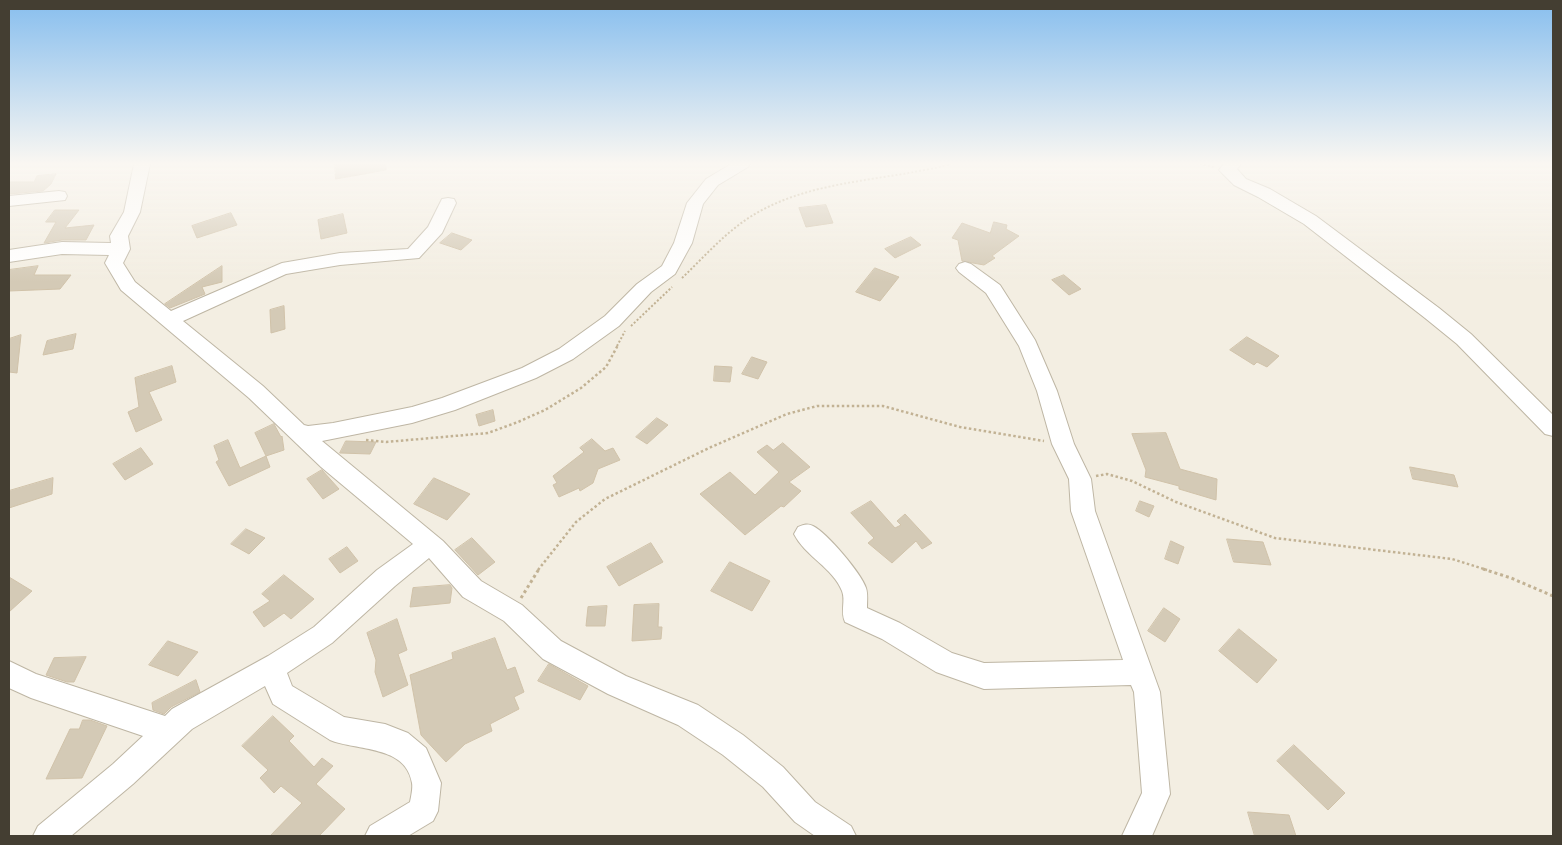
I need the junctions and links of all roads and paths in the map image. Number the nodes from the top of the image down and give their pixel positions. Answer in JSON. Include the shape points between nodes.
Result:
{"nodes":[{"id":1,"x":134,"y":203,"type":"edge"},
{"id":2,"x":448,"y":203,"type":"dead end"},
{"id":3,"x":695,"y":203,"type":"edge"},
{"id":4,"x":777,"y":203,"type":"edge"},
{"id":5,"x":1283,"y":203,"type":"edge"},
{"id":6,"x":120,"y":248,"type":"junction"},
{"id":7,"x":9,"y":256,"type":"edge"},
{"id":8,"x":965,"y":268,"type":"dead end"},
{"id":9,"x":169,"y":320,"type":"junction"},
{"id":10,"x":1553,"y":428,"type":"edge"},
{"id":11,"x":297,"y":431,"type":"junction"},
{"id":12,"x":361,"y":440,"type":"dead end"},
{"id":13,"x":1063,"y":444,"type":"junction"},
{"id":14,"x":1080,"y":479,"type":"junction"},
{"id":15,"x":806,"y":534,"type":"dead end"},
{"id":16,"x":430,"y":544,"type":"junction"},
{"id":17,"x":1553,"y":596,"type":"edge"},
{"id":18,"x":513,"y":613,"type":"junction"},
{"id":19,"x":272,"y":668,"type":"junction"},
{"id":20,"x":1140,"y":672,"type":"junction"},
{"id":21,"x":9,"y":674,"type":"edge"},
{"id":22,"x":169,"y":731,"type":"junction"},
{"id":23,"x":48,"y":836,"type":"edge"},
{"id":24,"x":380,"y":836,"type":"edge"},
{"id":25,"x":841,"y":836,"type":"edge"},
{"id":26,"x":1137,"y":836,"type":"edge"}],
"edges":[{"from":1,"to":6,"type":"street","via":[[119,236]]},
{"from":2,"to":9,"type":"street","via":[[436,229],[413,254],[340,259],[282,269]]},
{"from":3,"to":11,"type":"street","via":[[683,243],[669,270],[644,288],[612,321],[566,354],[529,373],[448,404],[333,430],[308,434]]},
{"from":4,"to":12,"type":"path","via":[[731,232],[626,331],[606,367],[581,388],[545,410],[488,433],[386,442]]},
{"from":5,"to":10,"type":"street","via":[[1310,220],[1464,339]]},
{"from":6,"to":7,"type":"street","via":[[62,248]]},
{"from":6,"to":9,"type":"street","via":[[114,263],[128,286]]},
{"from":8,"to":13,"type":"street","via":[[993,289],[1028,345],[1047,391]]},
{"from":9,"to":11,"type":"street","via":[[256,392]]},
{"from":11,"to":16,"type":"street"},
{"from":13,"to":14,"type":"street"},
{"from":13,"to":18,"type":"path","via":[[960,427],[884,406],[816,406],[787,414],[711,447],[605,500],[576,522],[533,576]]},
{"from":14,"to":17,"type":"path","via":[[1107,474],[1132,480],[1176,502],[1275,538],[1452,558]]},
{"from":14,"to":20,"type":"street","via":[[1084,511]]},
{"from":15,"to":20,"type":"street","via":[[837,564],[855,590],[854,614],[891,631],[944,663],[984,676]]},
{"from":16,"to":18,"type":"street","via":[[472,589]]},
{"from":16,"to":19,"type":"street","via":[[322,635]]},
{"from":18,"to":25,"type":"street","via":[[552,650],[617,685],[688,715],[733,745],[772,777],[806,812]]},
{"from":19,"to":22,"type":"street","via":[[182,719]]},
{"from":19,"to":24,"type":"street","via":[[282,695],[340,730],[385,738],[398,743],[416,758],[427,783],[423,811]]},
{"from":20,"to":26,"type":"street","via":[[1147,692],[1156,794]]},
{"from":21,"to":22,"type":"street","via":[[31,685]]},
{"from":22,"to":23,"type":"street"}]}
